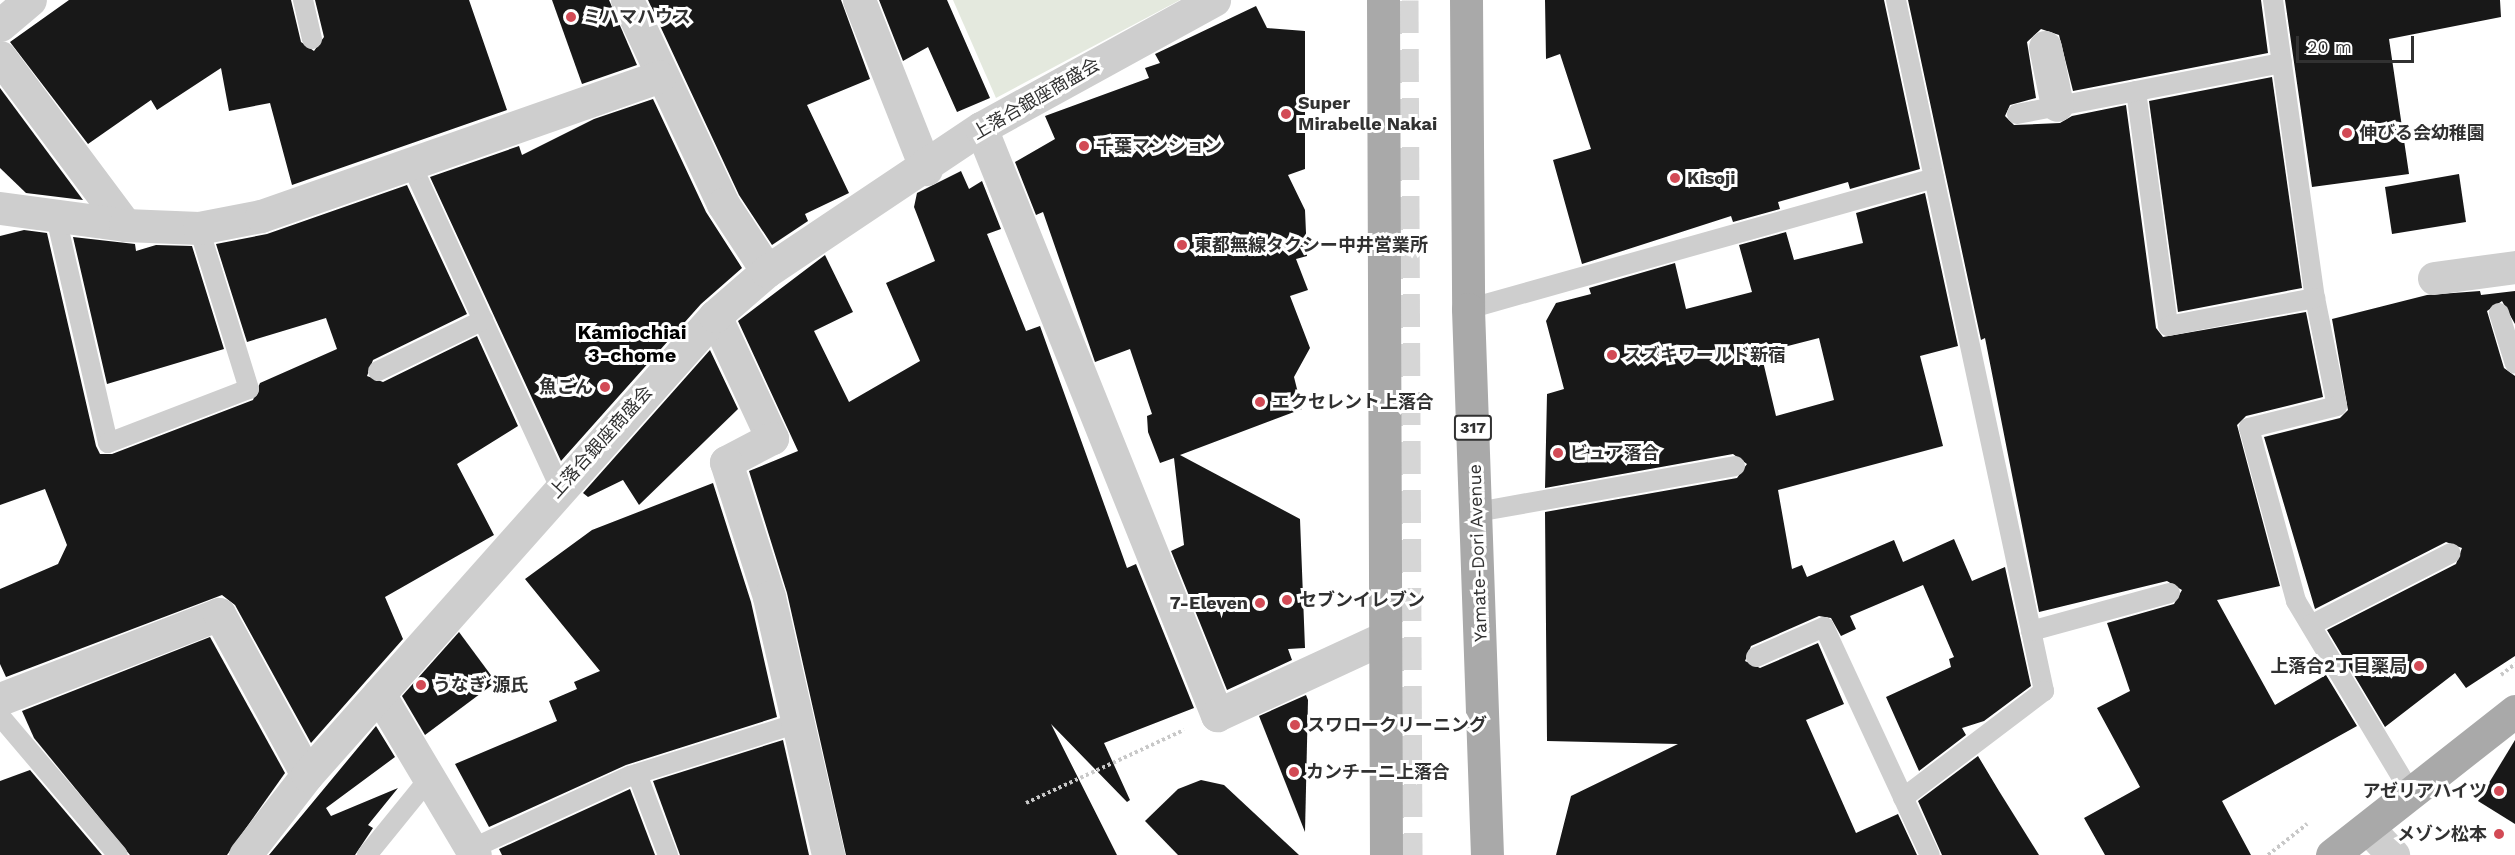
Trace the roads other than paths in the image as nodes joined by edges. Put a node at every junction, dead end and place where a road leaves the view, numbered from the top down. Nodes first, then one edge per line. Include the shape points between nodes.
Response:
1 (30, 0) edge
2 (303, 0) edge
3 (627, 0) edge
4 (859, 0) edge
5 (1214, 0) edge
6 (1383, 0) edge
7 (1466, 0) edge
8 (1896, 0) edge
9 (2273, 0) edge
10 (0, 25) edge
11 (312, 39) dead end
12 (2045, 47) dead end
13 (0, 57) edge
14 (2282, 63) junction
15 (659, 77) junction
16 (2136, 91) junction
17 (2057, 105) junction
18 (2017, 114) dead end
19 (981, 128) junction
20 (412, 166) junction
21 (926, 169) junction
22 (1934, 178) junction
23 (0, 208) edge
24 (55, 213) junction
25 (125, 225) junction
26 (198, 228) junction
27 (2515, 267) edge
28 (767, 271) junction
29 (2434, 278) dead end
30 (2315, 298) junction
31 (1468, 309) junction
32 (2499, 312) dead end
33 (714, 316) junction
34 (483, 320) junction
35 (2515, 364) edge
36 (378, 370) dead end
37 (1735, 466) dead end
38 (560, 488) junction
39 (1477, 512) junction
40 (2451, 553) dead end
41 (2170, 593) dead end
42 (2310, 625) junction
43 (2031, 631) junction
44 (1384, 638) junction
45 (1756, 657) dead end
46 (379, 694) junction
47 (0, 699) edge
48 (0, 716) edge
49 (798, 723) junction
50 (2508, 726) edge
51 (637, 774) junction
52 (308, 775) junction
53 (432, 776) junction
54 (2411, 792) junction
55 (1904, 798) junction
56 (2368, 828) junction
57 (473, 852) edge
58 (118, 855) edge
59 (245, 855) edge
60 (367, 855) edge
61 (668, 855) edge
62 (828, 855) edge
63 (1386, 855) edge
64 (1487, 855) edge
65 (1930, 855) edge
66 (2332, 855) edge
67 (2393, 855) edge

1 - 10 street
2 - 11 lane
3 - 15 street
4 - 21 street
5 - 19 street, 上落合銀座商盛会
6 - 44 main road
7 - 31 main road, Yamate-Dori Avenue / 317
8 - 22 lane
9 - 14 lane
12 - 17 street
13 - 25 street
14 - 16 lane
14 - 30 lane
15 - 20 street
15 - 28 street via 740,235
16 - 17 lane
16 - 30 lane via 2168,326
17 - 18 lane
19 - 21 street, 上落合銀座商盛会
19 - 44 street via 1217,715
20 - 26 street via 315,201
20 - 34 lane
21 - 28 street, 上落合銀座商盛会
22 - 31 lane
22 - 43 lane
23 - 24 street
24 - 25 street
24 - 26 lane via 108,443 249,388
25 - 26 street
27 - 29 street
28 - 33 street, 上落合銀座商盛会
30 - 42 lane via 2337,406 2249,428 2296,601
31 - 39 main road, Yamate-Dori Avenue / 317
32 - 35 lane
33 - 38 street, 上落合銀座商盛会
33 - 49 street via 772,438 726,462 770,597
34 - 36 lane
34 - 38 lane
37 - 39 lane
38 - 46 street, 上落合銀座商盛会
39 - 64 main road, Yamate-Dori Avenue / 317
40 - 42 lane
41 - 43 lane
42 - 54 lane
43 - 55 lane via 2044,691
44 - 63 main road
45 - 55 lane via 1824,627
46 - 52 street, 上落合銀座商盛会
46 - 53 street
47 - 52 street via 219,614
48 - 58 lane
49 - 51 lane
49 - 62 street
50 - 54 main road
51 - 57 lane
51 - 61 lane
52 - 59 street, 上落合銀座商盛会
53 - 57 street
53 - 60 lane
54 - 56 main road
55 - 65 lane
56 - 66 main road
56 - 67 street

